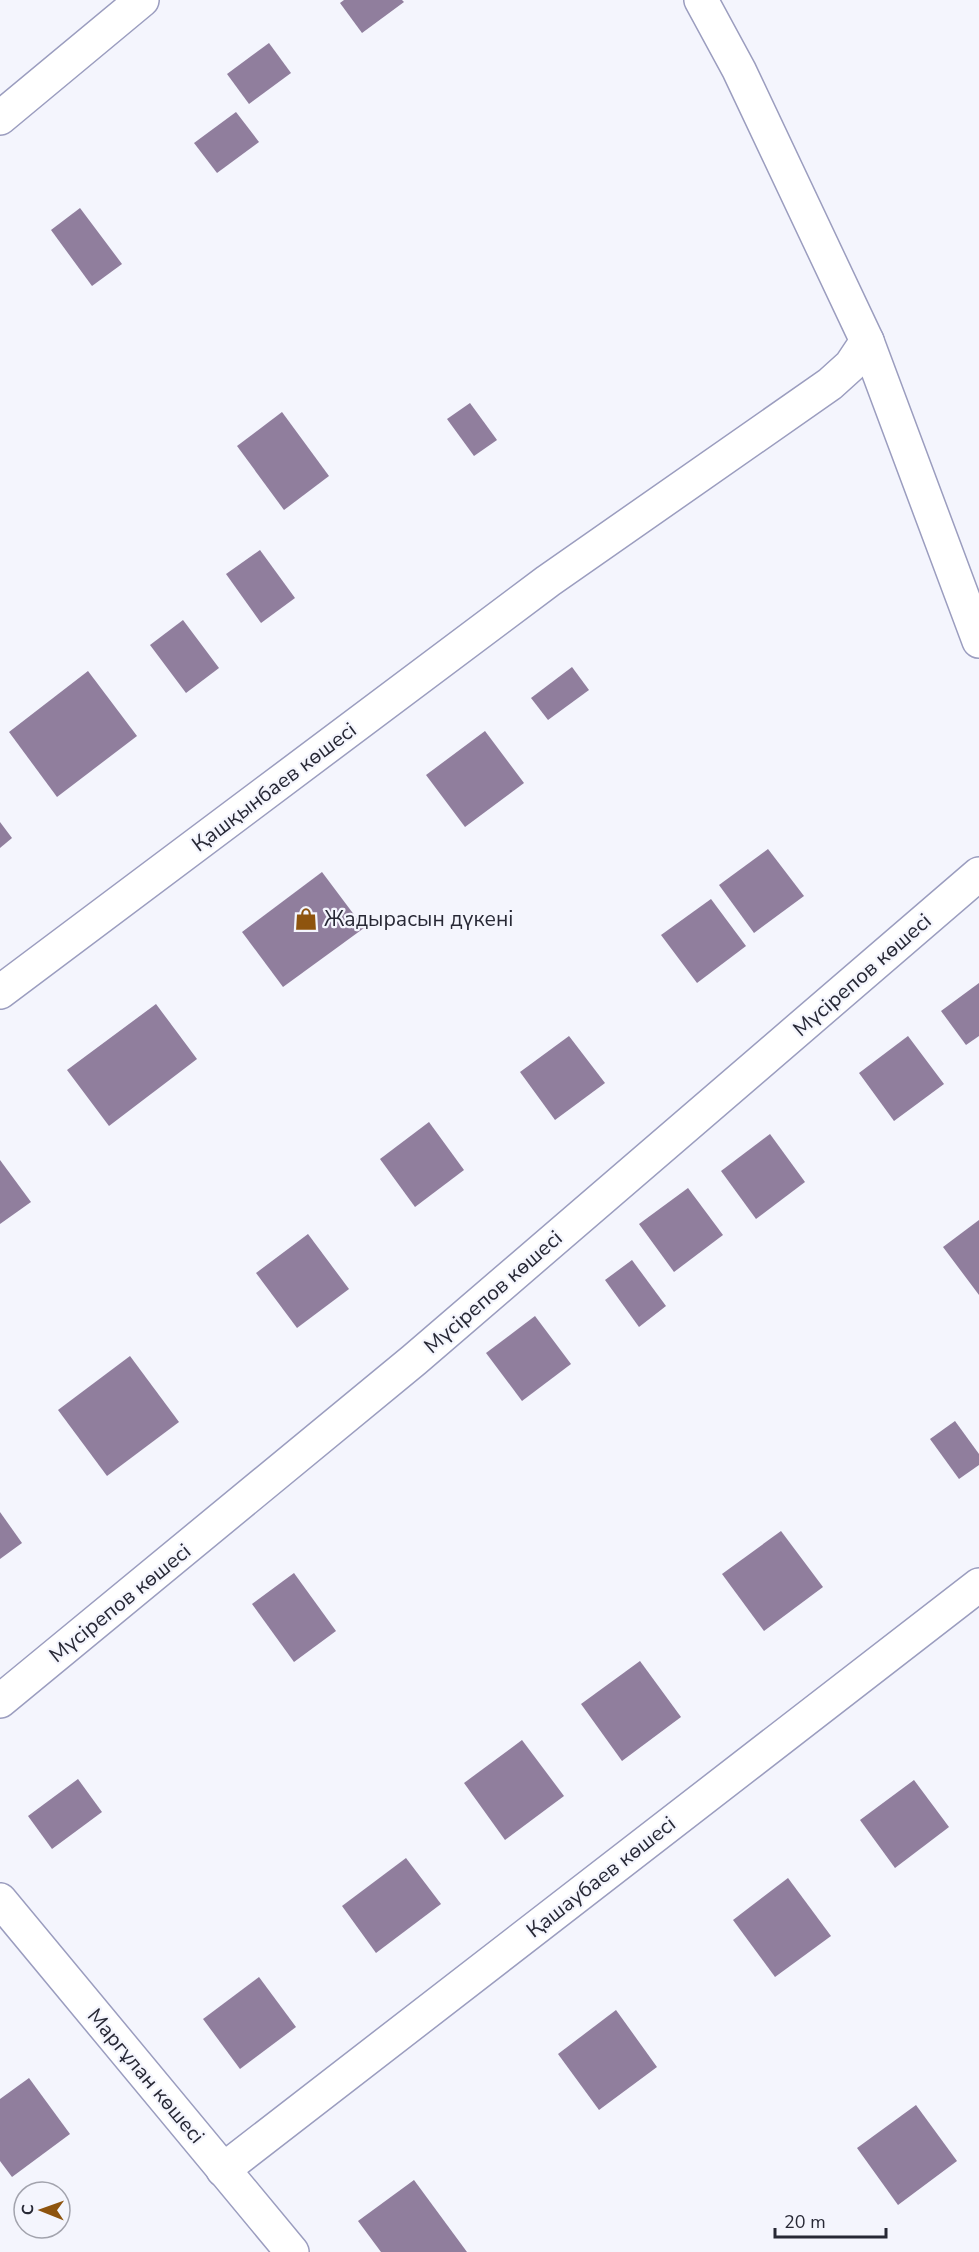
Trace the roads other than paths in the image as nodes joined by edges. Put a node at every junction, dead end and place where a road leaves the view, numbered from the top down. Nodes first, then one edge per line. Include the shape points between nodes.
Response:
1 (142, 0) edge
2 (701, 0) edge
3 (0, 118) edge
4 (867, 341) junction
5 (979, 641) edge
6 (979, 874) edge
7 (0, 992) edge
8 (979, 1584) edge
9 (0, 1701) edge
10 (0, 1900) edge
11 (223, 2170) junction
12 (292, 2252) edge

1 - 3 street
2 - 4 street via 739,70
4 - 5 street
4 - 7 street, Қашқынбаев көшесі via 851,365 830,384 548,581
6 - 9 street, Мүсірепов көшесі via 414,1360
8 - 11 street, Қашаубаев көшесі
10 - 11 street, Маргұлан көшесі
11 - 12 street, Маргұлан көшесі

